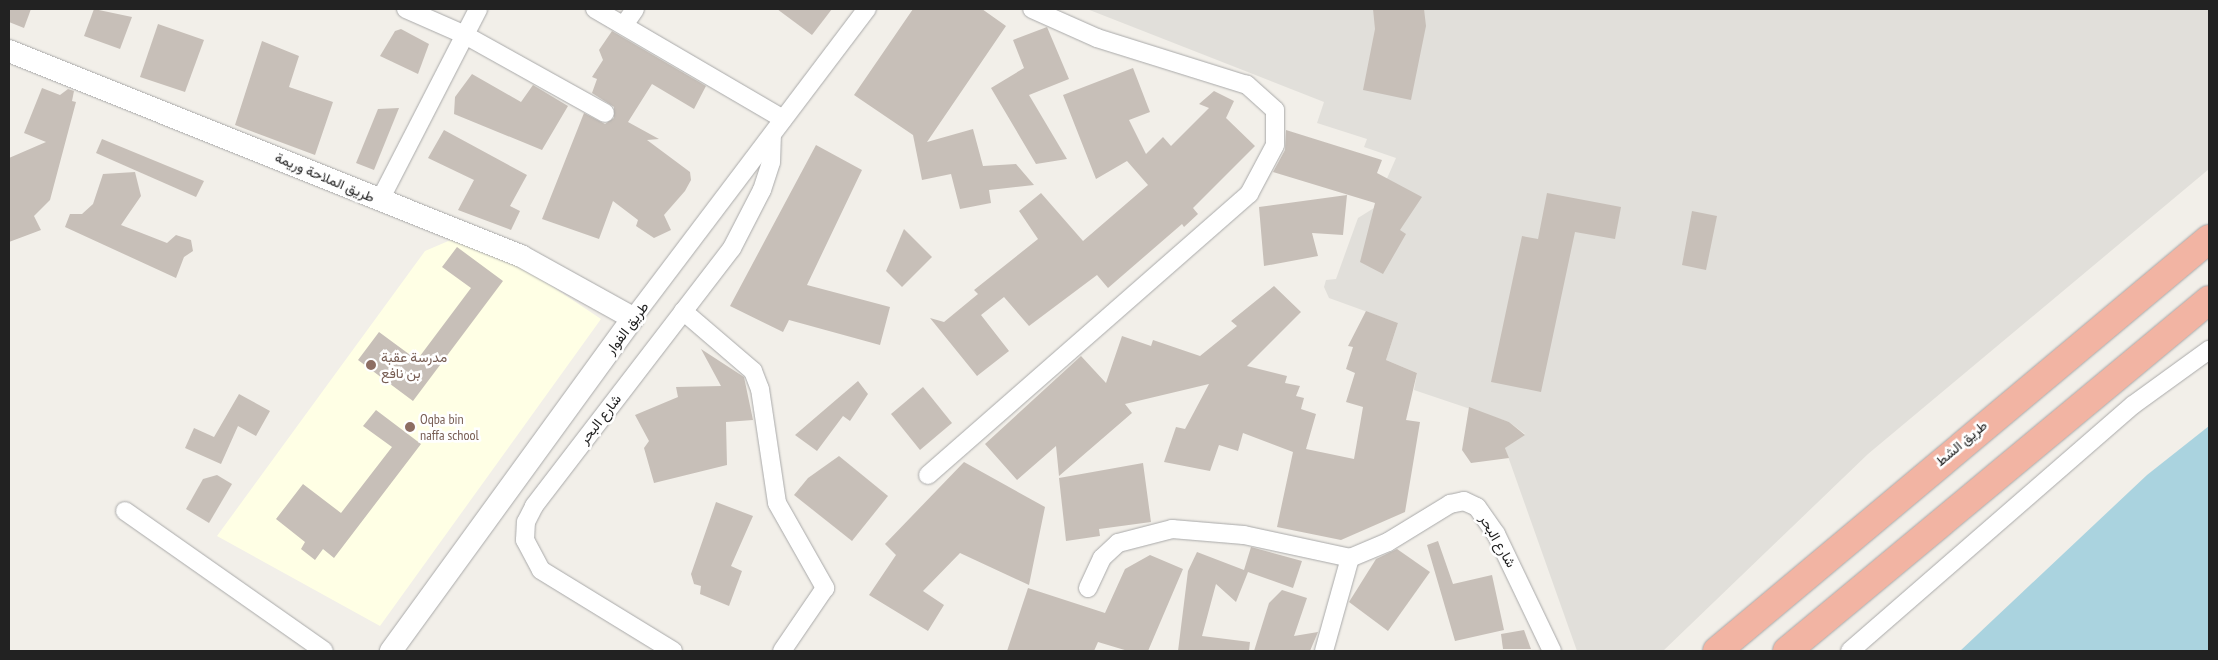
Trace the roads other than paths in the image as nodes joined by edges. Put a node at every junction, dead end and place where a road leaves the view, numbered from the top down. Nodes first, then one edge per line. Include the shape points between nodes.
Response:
1 (406, 9) edge
2 (478, 9) edge
3 (595, 9) edge
4 (635, 9) edge
5 (867, 9) edge
6 (1032, 9) edge
7 (624, 25) junction
8 (465, 35) junction
9 (9, 51) edge
10 (605, 113) dead end
11 (783, 119) junction
12 (772, 137) junction
13 (380, 200) junction
14 (2209, 239) edge
15 (2209, 300) edge
16 (683, 311) junction
17 (634, 318) junction
18 (2209, 350) edge
19 (928, 475) dead end
20 (125, 511) dead end
21 (1350, 558) junction
22 (1088, 588) dead end
23 (324, 651) edge
24 (391, 651) edge
25 (673, 651) edge
26 (782, 651) edge
27 (1324, 651) edge
28 (1552, 651) edge
29 (1717, 651) edge
30 (1787, 651) edge
31 (1850, 651) edge

1 - 8 street
2 - 8 street
3 - 7 street
4 - 7 street
5 - 11 street, طريق الفوار
6 - 19 street via 1097,38 1247,85 1275,110 1275,145 1248,194
7 - 11 street
8 - 10 street
8 - 13 street
9 - 13 street, طريق الملاحة وريمة
11 - 12 street, طريق الفوار
12 - 16 street, شارع البحر via 771,162 751,214
12 - 17 street, طريق الفوار
13 - 17 street, طريق الملاحة وريمة via 521,256
14 - 29 highway, طريق الشط
15 - 30 highway
16 - 25 street, شارع البحر via 534,506 525,540 541,570
16 - 26 street via 753,371 760,389 777,504 825,588
17 - 24 street, طريق الفوار
18 - 31 street via 2133,405
20 - 23 street
21 - 22 street via 1244,535 1172,529 1118,543 1102,558
21 - 27 street
21 - 28 street, شارع البحر via 1388,542 1450,504 1464,501 1477,507 1496,534

